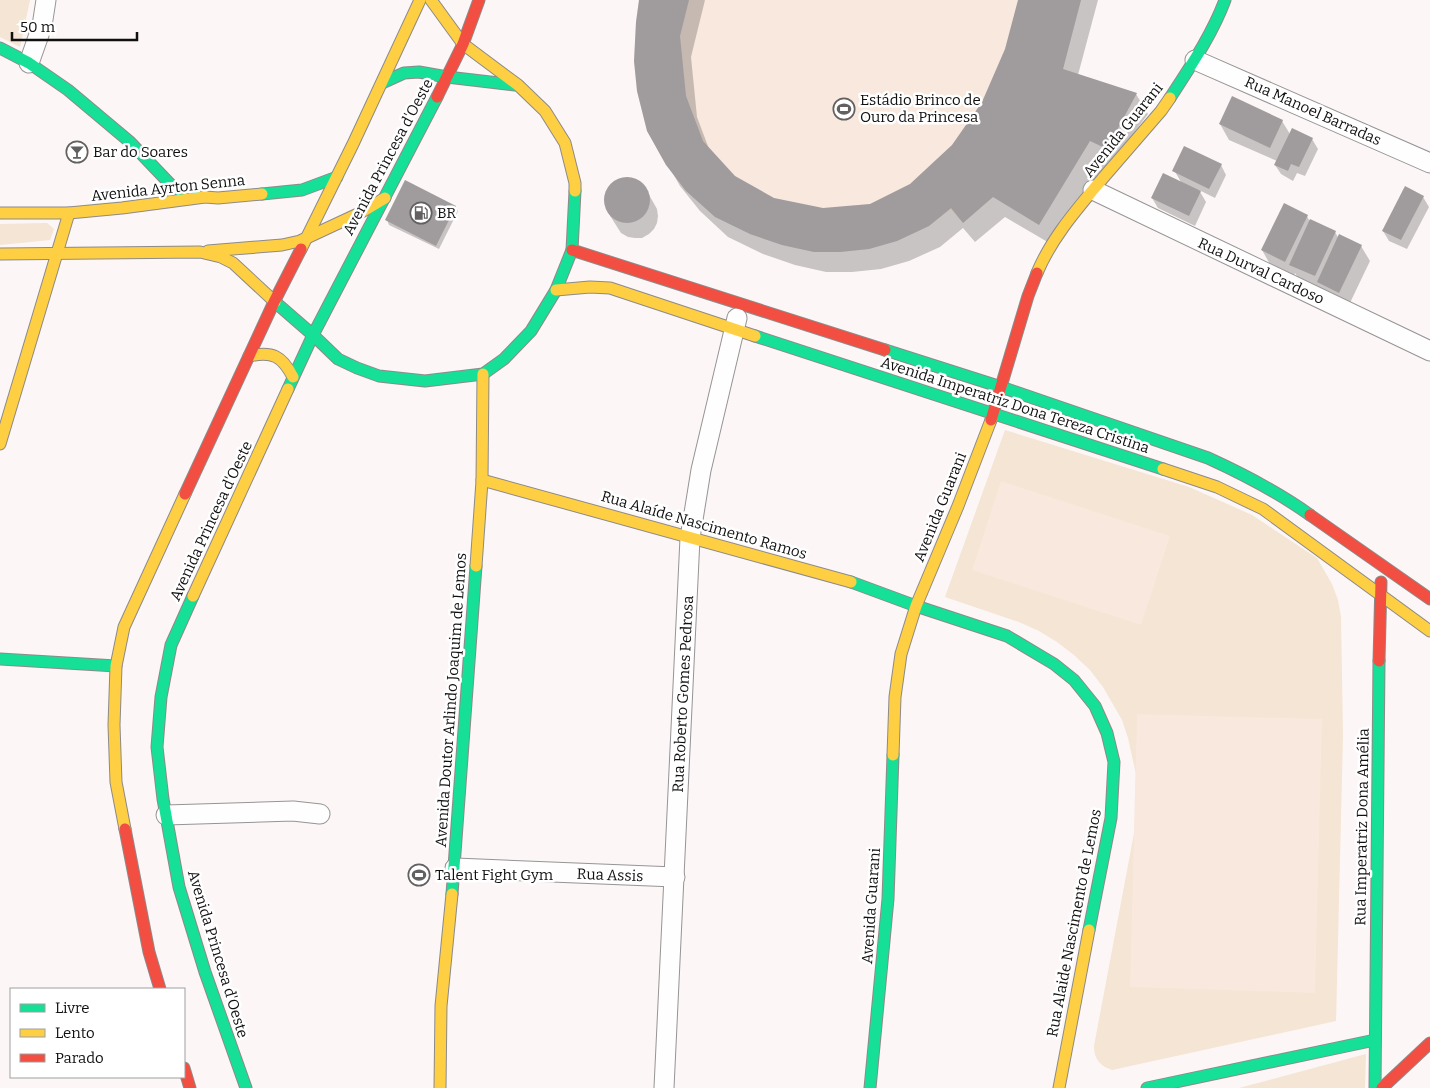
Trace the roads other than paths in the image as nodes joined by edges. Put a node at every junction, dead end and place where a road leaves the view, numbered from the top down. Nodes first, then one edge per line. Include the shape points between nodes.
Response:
1 (46, 0) edge
2 (406, 0) edge
3 (420, 0) edge
4 (430, 0) edge
5 (478, 0) edge
6 (1225, 0) edge
7 (414, 15) junction
8 (463, 44) junction
9 (0, 48) edge
10 (1195, 60) junction
11 (29, 63) junction
12 (447, 77) junction
13 (382, 82) junction
14 (518, 86) junction
15 (147, 162) junction
16 (1430, 163) edge
17 (147, 176) dead end
18 (337, 177) junction
19 (1093, 190) junction
20 (142, 193) dead end
21 (205, 197) junction
22 (385, 198) junction
23 (122, 208) junction
24 (0, 213) edge
25 (69, 214) junction
26 (307, 238) junction
27 (572, 250) junction
28 (200, 252) junction
29 (0, 254) edge
30 (56, 254) junction
31 (556, 290) junction
32 (274, 302) junction
33 (740, 304) junction
34 (734, 330) junction
35 (313, 335) junction
36 (1430, 351) edge
37 (249, 356) junction
38 (483, 374) junction
39 (293, 377) junction
40 (1001, 387) junction
41 (993, 414) junction
42 (3, 425) edge
43 (0, 444) edge
44 (482, 480) junction
45 (690, 538) junction
46 (1383, 567) junction
47 (1380, 595) junction
48 (1430, 600) edge
49 (916, 606) junction
50 (1430, 631) edge
51 (0, 659) edge
52 (116, 666) junction
53 (320, 814) dead end
54 (166, 815) junction
55 (455, 868) junction
56 (675, 877) junction
57 (160, 988) edge
58 (1376, 1040) junction
59 (1430, 1043) edge
60 (185, 1071) edge
61 (190, 1088) edge
62 (246, 1088) edge
63 (440, 1088) edge
64 (664, 1088) edge
65 (870, 1088) edge
66 (1059, 1088) edge
67 (1147, 1088) edge
68 (1375, 1088) edge
69 (1382, 1088) edge

1 - 11 street via 42,26
2 - 7 main road
3 - 7 main road
4 - 8 main road
5 - 8 main road, Avenida Princesa d'Oeste
6 - 10 main road, Avenida Guarani
7 - 13 main road
8 - 12 main road, Avenida Princesa d'Oeste
8 - 14 main road
9 - 11 main road
10 - 16 street, Rua Manoel Barradas
10 - 19 main road, Avenida Guarani via 1161,111
11 - 15 main road via 102,118
12 - 13 main road via 404,73
12 - 14 main road
12 - 22 main road, Avenida Princesa d'Oeste
13 - 18 main road
14 - 27 main road via 545,111 565,143 575,183
15 - 17 main road
15 - 21 main road via 172,186
18 - 21 main road, Avenida Ayrton Senna via 302,190
18 - 26 main road
19 - 36 street, Rua Durval Cardoso
19 - 40 main road, Avenida Guarani via 1044,257 1028,296
20 - 23 main road
21 - 23 main road, Avenida Ayrton Senna
22 - 26 main road
22 - 35 main road, Avenida Princesa d'Oeste
23 - 25 main road, Avenida Ayrton Senna
24 - 25 main road, Avenida Ayrton Senna
25 - 30 main road
26 - 28 main road via 282,245
26 - 32 main road
27 - 31 main road
27 - 33 main road, Avenida Imperatriz Dona Tereza Cristina
28 - 30 main road
28 - 32 main road via 233,263
29 - 30 main road
30 - 42 main road
31 - 34 main road, Avenida Imperatriz Dona Tereza Cristina via 610,288
31 - 38 main road via 530,331 504,359
32 - 35 main road
32 - 37 main road
33 - 34 street, Rua Roberto Gomes Pedrosa
33 - 40 main road, Avenida Imperatriz Dona Tereza Cristina
34 - 41 main road, Avenida Imperatriz Dona Tereza Cristina
34 - 45 street, Rua Roberto Gomes Pedrosa via 701,470
35 - 38 main road via 338,359 380,376 425,382
35 - 39 main road, Avenida Princesa d'Oeste
37 - 39 main road via 264,353 276,356 283,360
37 - 52 main road via 124,627
38 - 44 main road, Avenida Doutor Arlindo Joaquim de Lemos
39 - 54 main road, Avenida Princesa d'Oeste via 171,644 161,697 157,747
40 - 41 main road, Avenida Guarani
40 - 46 main road, Avenida Imperatriz Dona Tereza Cristina via 1208,458 1238,472 1292,503
41 - 47 main road, Avenida Imperatriz Dona Tereza Cristina via 1216,487 1263,509
41 - 49 main road, Avenida Guarani
42 - 43 main road
44 - 45 main road, Rua Alaíde Nascimento Ramos
44 - 55 main road, Avenida Doutor Arlindo Joaquim de Lemos
45 - 49 main road, Rua Alaíde Nascimento Ramos via 847,581
45 - 56 street, Rua Roberto Gomes Pedrosa
46 - 47 main road, Rua Imperatriz Dona Amélia
46 - 48 main road, Avenida Imperatriz Dona Tereza Cristina
47 - 50 main road, Avenida Imperatriz Dona Tereza Cristina
47 - 58 main road, Rua Imperatriz Dona Amélia
49 - 65 main road, Avenida Guarani via 901,654 895,697 888,899
49 - 66 main road, Rua Alaide Nascimento de Lemos via 1007,636 1048,660 1074,680 1095,706 1107,733 1114,762 1111,818
51 - 52 main road
52 - 57 main road via 116,782 149,952
53 - 54 street via 292,811
54 - 62 main road, Avenida Princesa d'Oeste via 179,887
55 - 56 street, Rua Assis
55 - 63 main road, Avenida Doutor Arlindo Joaquim de Lemos via 441,1006
56 - 64 street, Rua Roberto Gomes Pedrosa
58 - 67 main road
58 - 68 main road, Rua Imperatriz Dona Amélia
59 - 69 main road
60 - 61 main road

